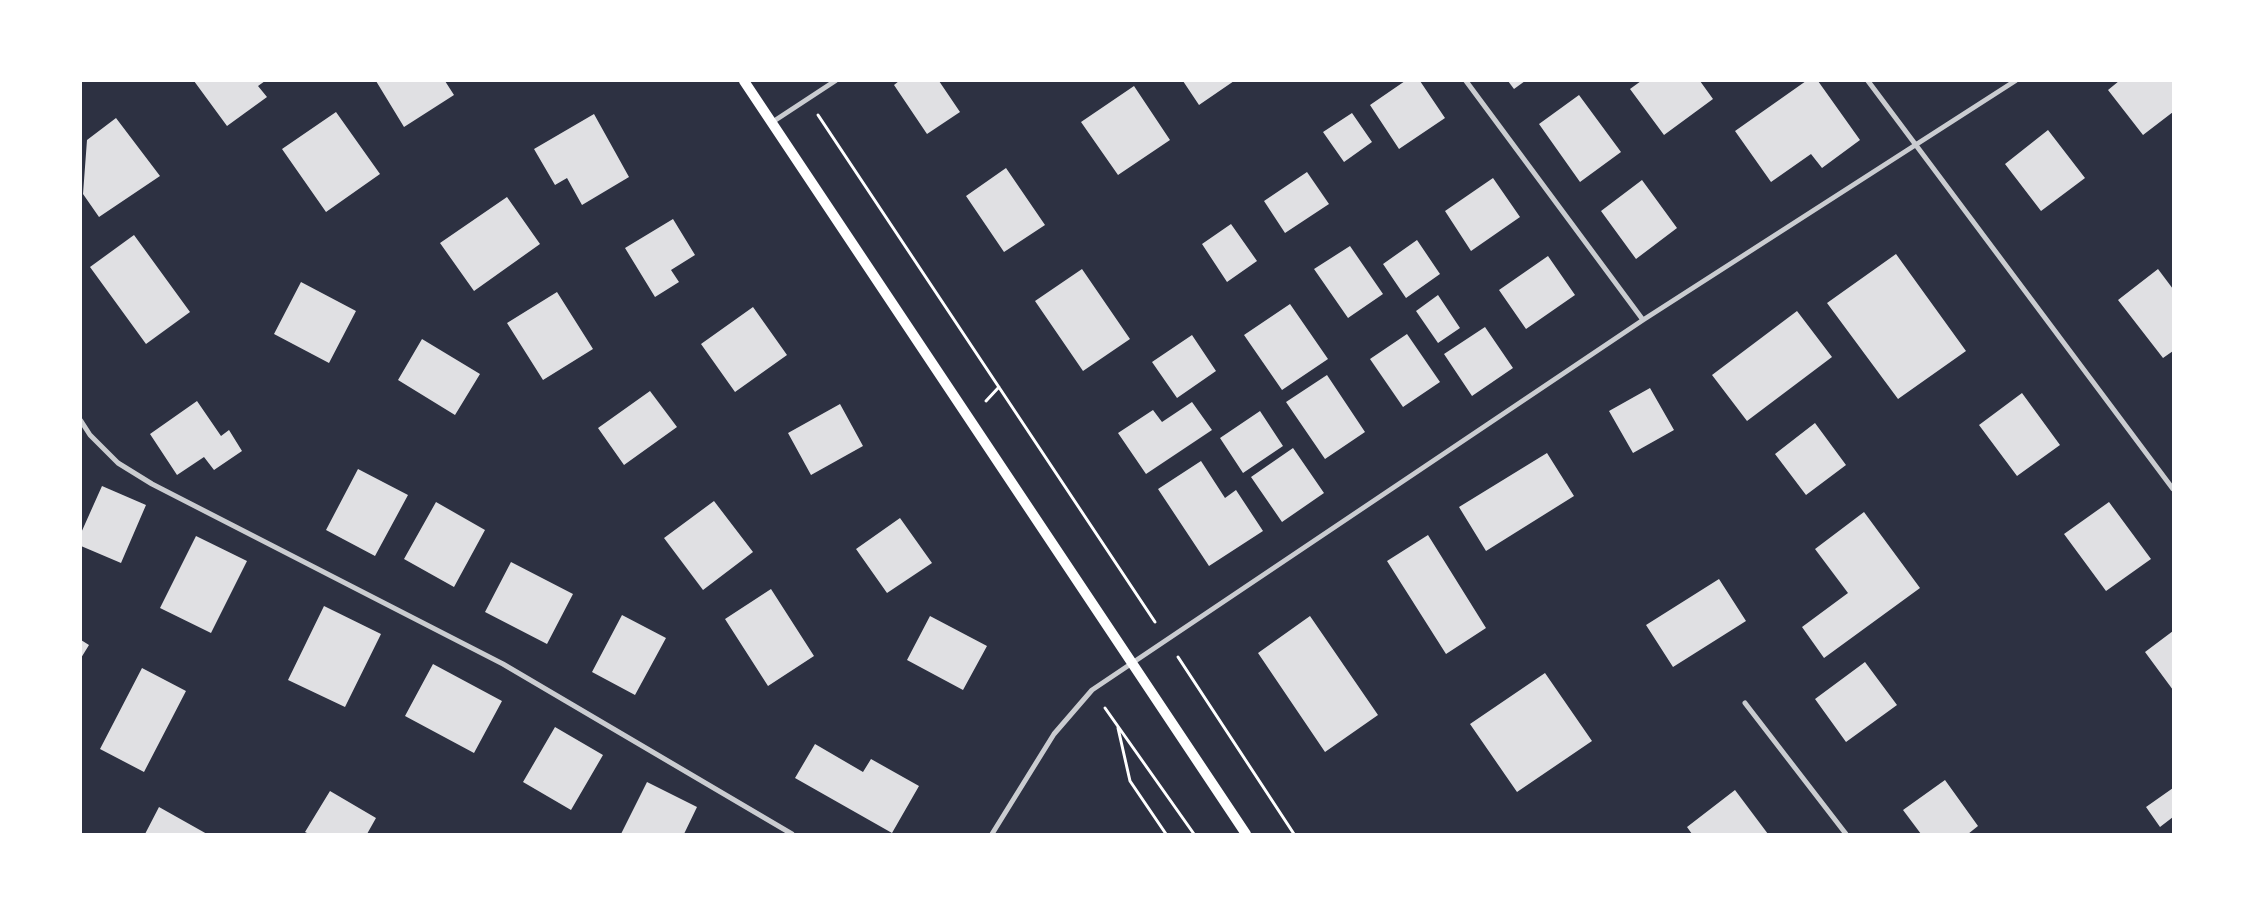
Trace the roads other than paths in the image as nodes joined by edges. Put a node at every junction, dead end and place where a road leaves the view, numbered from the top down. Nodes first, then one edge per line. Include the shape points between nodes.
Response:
1 (744, 81) edge
2 (835, 81) edge
3 (1466, 81) edge
4 (1868, 81) edge
5 (2015, 81) edge
6 (771, 123) junction
7 (1916, 146) junction
8 (1643, 320) junction
9 (81, 421) edge
10 (2173, 489) edge
11 (1132, 662) junction
12 (1746, 703) dead end
13 (792, 834) edge
14 (992, 834) edge
15 (1246, 834) edge
16 (1846, 834) edge

1 - 6 main road
2 - 6 street
3 - 8 street
4 - 7 street
5 - 7 street
6 - 11 main road
7 - 8 street
7 - 10 street
8 - 11 street
9 - 13 street via 118,464 152,484 504,664
11 - 14 street via 1092,690 1054,734
11 - 15 main road
12 - 16 street

